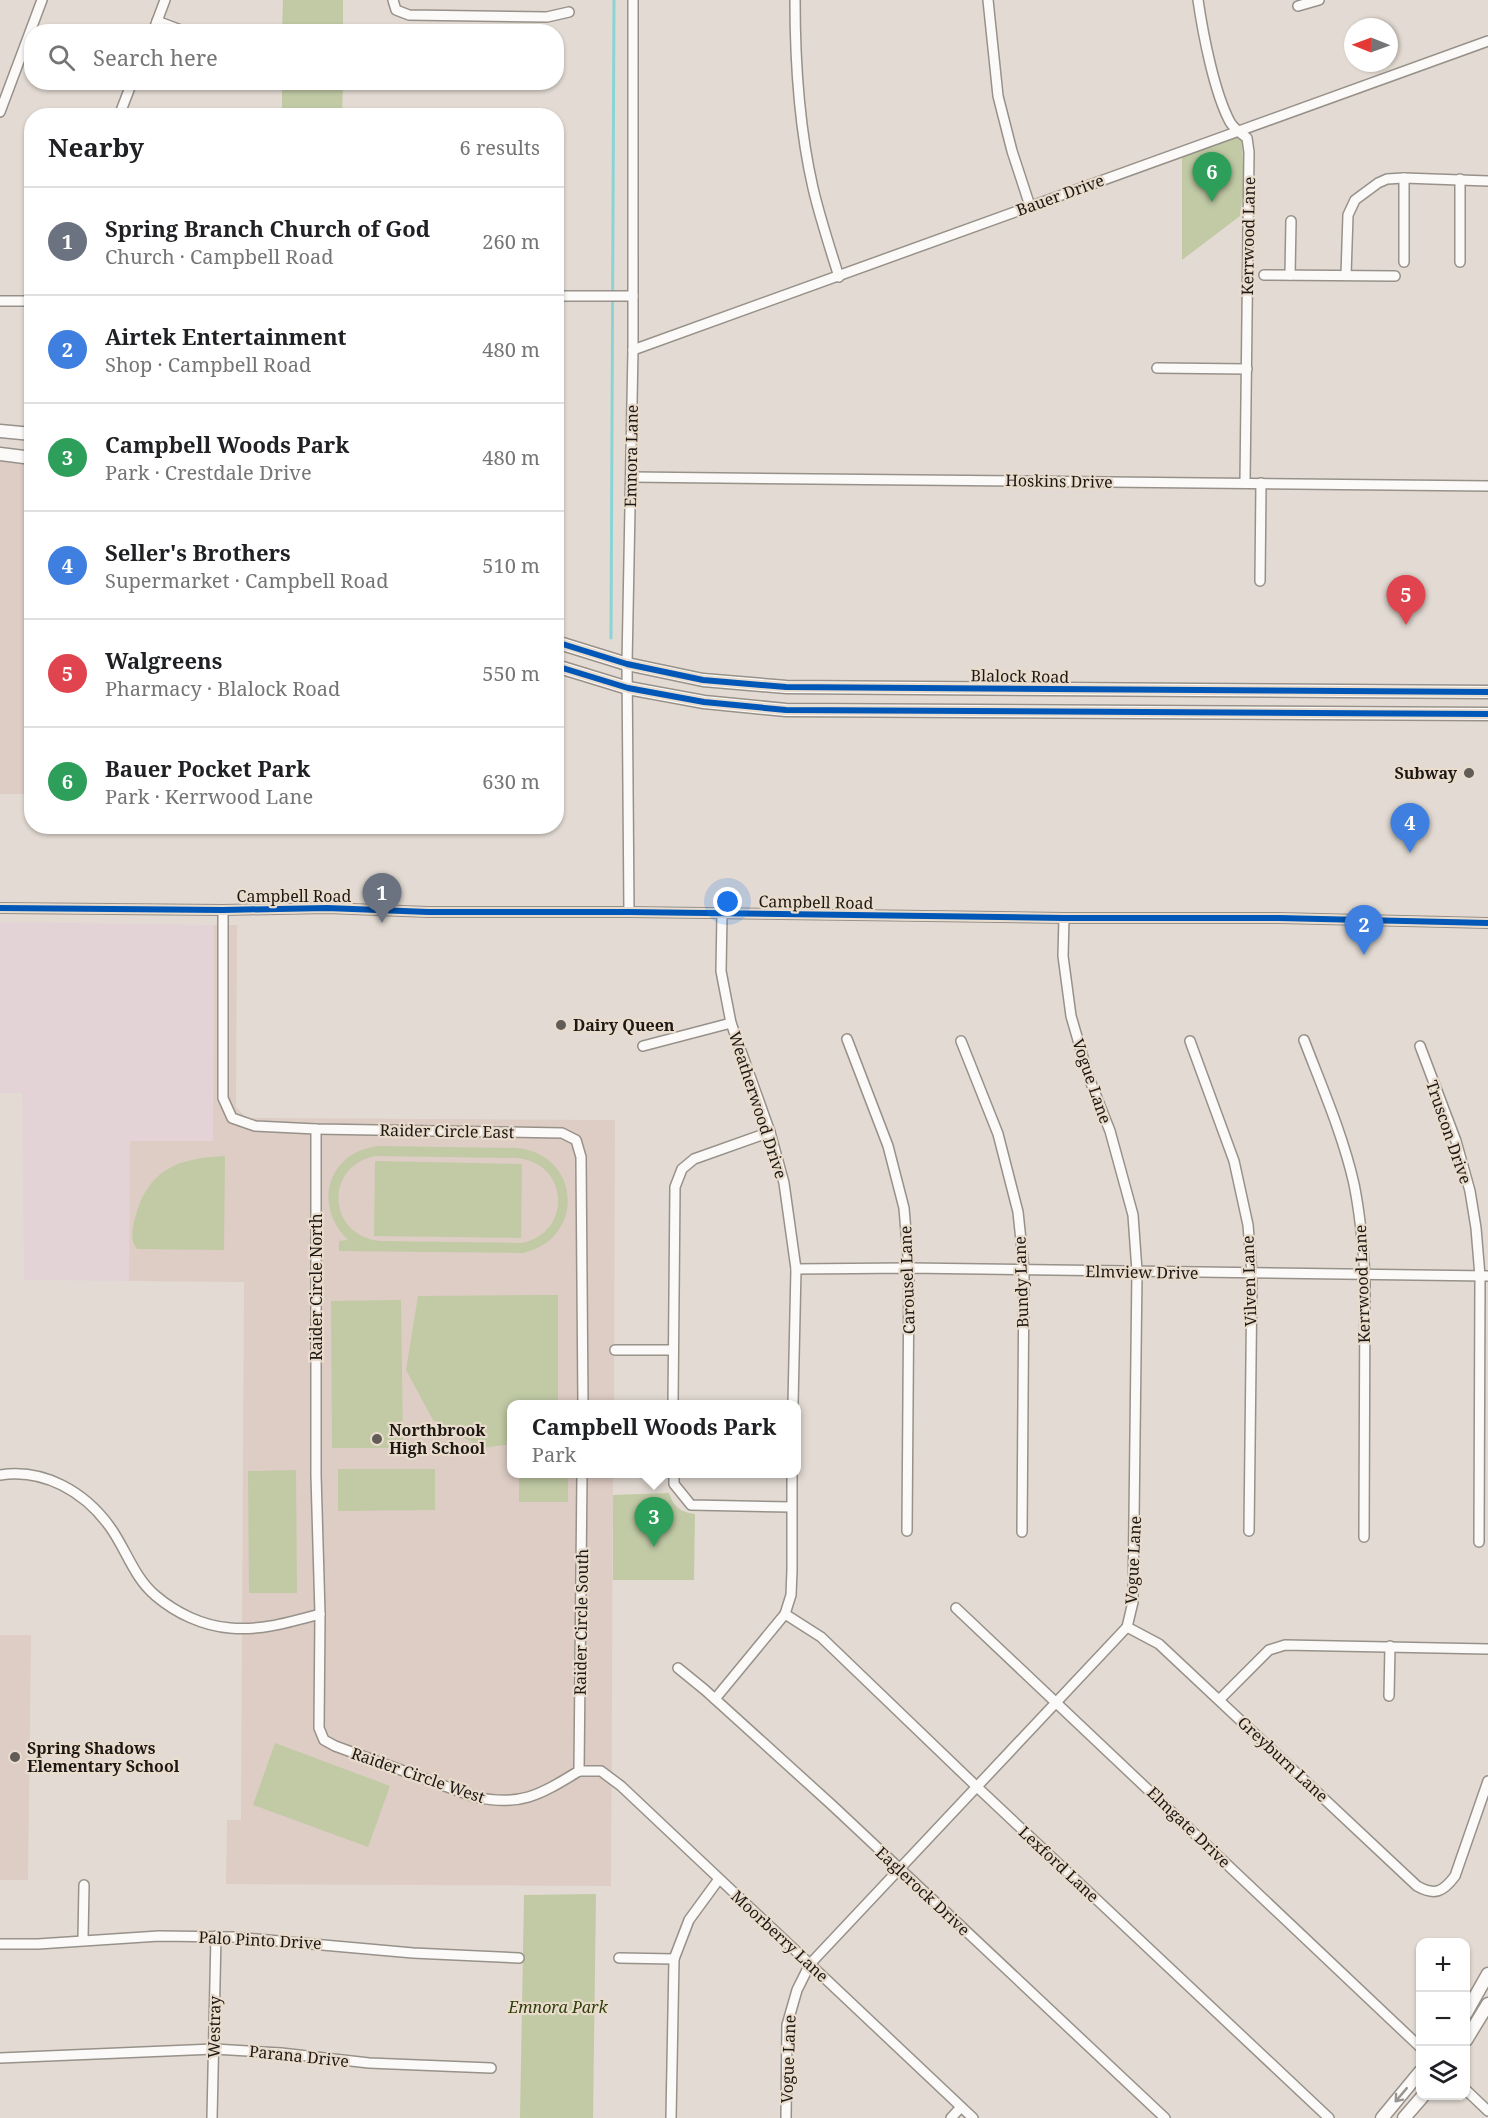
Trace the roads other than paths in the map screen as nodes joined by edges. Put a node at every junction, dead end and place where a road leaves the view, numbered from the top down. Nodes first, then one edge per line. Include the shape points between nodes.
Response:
1 (42, 0) edge
2 (165, 0) edge
3 (393, 0) edge
4 (633, 0) edge
5 (795, 0) edge
6 (988, 0) edge
7 (1198, 0) edge
8 (1319, 0) edge
9 (1298, 6) dead end
10 (570, 12) dead end
11 (157, 21) junction
12 (33, 24) edge
13 (156, 24) edge
14 (165, 24) edge
15 (1488, 41) edge
16 (24, 48) edge
17 (129, 90) edge
18 (122, 108) edge
19 (0, 112) edge
20 (1238, 131) junction
21 (1404, 178) junction
22 (1460, 179) junction
23 (1488, 181) edge
24 (1030, 206) junction
25 (1291, 220) dead end
26 (1404, 262) dead end
27 (1460, 262) dead end
28 (1264, 275) dead end
29 (1290, 275) junction
30 (1346, 275) junction
31 (1395, 276) dead end
32 (839, 277) junction
33 (564, 296) edge
34 (629, 296) junction
35 (0, 300) edge
36 (24, 301) edge
37 (633, 350) junction
38 (1157, 368) dead end
39 (1246, 369) junction
40 (0, 431) edge
41 (24, 433) edge
42 (0, 454) edge
43 (24, 457) edge
44 (631, 477) junction
45 (1245, 483) junction
46 (1261, 483) junction
47 (1488, 486) edge
48 (1260, 581) dead end
49 (564, 644) edge
50 (627, 664) junction
51 (564, 668) edge
52 (857, 687) junction
53 (628, 688) junction
54 (1007, 689) junction
55 (1169, 691) junction
56 (1383, 692) junction
57 (1488, 692) edge
58 (855, 710) junction
59 (1006, 711) junction
60 (1168, 712) junction
61 (1379, 713) junction
62 (1488, 714) edge
63 (0, 908) edge
64 (223, 910) junction
65 (629, 912) junction
66 (722, 914) junction
67 (1064, 918) junction
68 (1488, 923) edge
69 (731, 1023) junction
70 (847, 1039) dead end
71 (1304, 1040) dead end
72 (961, 1041) dead end
73 (1190, 1041) dead end
74 (643, 1046) dead end
75 (1420, 1046) dead end
76 (316, 1129) junction
77 (770, 1132) junction
78 (909, 1268) junction
79 (796, 1269) junction
80 (1024, 1269) junction
81 (1137, 1271) junction
82 (1251, 1274) junction
83 (1365, 1276) junction
84 (1484, 1276) edge
85 (615, 1350) dead end
86 (673, 1350) junction
87 (583, 1400) edge
88 (673, 1400) edge
89 (793, 1400) edge
90 (0, 1475) edge
91 (582, 1478) edge
92 (674, 1478) edge
93 (792, 1478) edge
94 (791, 1507) junction
95 (907, 1531) dead end
96 (1248, 1531) dead end
97 (1022, 1532) dead end
98 (1364, 1537) dead end
99 (1479, 1542) dead end
100 (956, 1608) dead end
101 (320, 1614) junction
102 (785, 1614) junction
103 (1127, 1627) junction
104 (1390, 1646) junction
105 (1488, 1649) edge
106 (678, 1668) dead end
107 (1389, 1696) dead end
108 (715, 1699) junction
109 (1220, 1699) junction
110 (1057, 1702) junction
111 (324, 1740) joint
112 (579, 1771) junction
113 (1488, 1781) edge
114 (976, 1786) junction
115 (900, 1869) junction
116 (719, 1879) junction
117 (84, 1885) dead end
118 (216, 1936) junction
119 (83, 1939) junction
120 (0, 1944) edge
121 (519, 1958) dead end
122 (619, 1958) dead end
123 (674, 1959) junction
124 (810, 1964) junction
125 (1488, 1974) edge
126 (1488, 2004) edge
127 (1470, 2006) edge
128 (1470, 2033) edge
129 (1419, 2046) edge
130 (214, 2049) junction
131 (0, 2058) edge
132 (490, 2068) dead end
133 (1416, 2078) edge
134 (1470, 2094) edge
135 (1420, 2100) edge
136 (961, 2107) junction
137 (1488, 2111) edge
138 (212, 2118) edge
139 (670, 2118) edge
140 (786, 2118) edge
141 (951, 2118) edge
142 (973, 2118) edge
143 (1165, 2118) edge
144 (1329, 2118) edge
145 (1382, 2118) edge
146 (1404, 2118) edge

1 - 12 street
2 - 11 street
3 - 10 street via 396,10 409,15 547,17
4 - 34 street, Emnora Lane
5 - 32 street via 800,107 809,165
6 - 24 street via 998,96
7 - 20 street, Kerrwood Lane via 1220,95 1230,122
8 - 9 street
11 - 13 street
11 - 14 street
15 - 20 street, Bauer Drive
16 - 19 street
17 - 18 street
20 - 24 street, Bauer Drive
20 - 39 street, Kerrwood Lane via 1247,138 1249,152
21 - 22 street
21 - 26 street
21 - 30 street via 1387,179 1355,200 1348,215
22 - 23 street
22 - 27 street
24 - 32 street, Bauer Drive
25 - 29 street
28 - 29 street
29 - 30 street
30 - 31 street
32 - 37 street, Bauer Drive
33 - 34 street
34 - 37 street, Emnora Lane
35 - 36 street
37 - 44 street, Emnora Lane
38 - 39 street
39 - 45 street, Kerrwood Lane
40 - 41 main road
42 - 43 main road
44 - 45 street, Hoskins Drive
44 - 50 street, Emnora Lane
45 - 46 street, Hoskins Drive
46 - 47 street, Hoskins Drive
46 - 48 street
49 - 50 main road, Blalock Road
50 - 52 main road, Blalock Road via 703,680 786,687
50 - 53 street, Emnora Lane
51 - 53 main road
52 - 54 main road, Blalock Road
52 - 58 main road
53 - 58 main road via 786,710
53 - 65 street, Emnora Lane
54 - 55 main road, Blalock Road
54 - 59 main road
55 - 56 main road, Blalock Road
55 - 60 main road
56 - 57 main road, Blalock Road
56 - 61 main road
58 - 59 main road
59 - 60 main road
60 - 61 main road
61 - 62 main road
63 - 64 street, Campbell Road
64 - 65 street, Campbell Road
64 - 76 street via 223,1098 232,1118 255,1126
65 - 66 street, Campbell Road
66 - 67 street, Campbell Road
66 - 69 street, Weatherwood Drive via 722,971
67 - 68 street, Campbell Road
67 - 81 street, Vogue Lane via 1063,956 1071,1016 1121,1166 1133,1215
69 - 74 street
69 - 77 street, Weatherwood Drive
70 - 78 street, Carousel Lane via 888,1146 904,1208
71 - 83 street, Kerrwood Lane via 1354,1182
72 - 80 street, Bundy Lane via 998,1134 1018,1212
73 - 82 street, Vilven Lane via 1234,1161 1248,1225
75 - 84 street, Truscon Drive via 1463,1166
76 - 87 street, Raider Circle East via 562,1133 576,1140 581,1157
76 - 101 street, Raider Circle North
77 - 79 street, Weatherwood Drive via 784,1183
77 - 86 street via 694,1159 682,1169 675,1187
78 - 79 street, Elmview Drive
78 - 80 street, Elmview Drive
78 - 95 street, Carousel Lane
79 - 89 street, Weatherwood Drive
80 - 81 street, Elmview Drive
80 - 97 street, Bundy Lane
81 - 82 street, Elmview Drive
81 - 103 street, Vogue Lane via 1134,1580
82 - 83 street, Elmview Drive
82 - 96 street, Vilven Lane
83 - 84 street, Elmview Drive
83 - 98 street, Kerrwood Lane
84 - 99 street, Truscon Drive
85 - 86 street
86 - 88 street
90 - 101 street via 42,1477 81,1497 111,1528 137,1574 155,1595 195,1621 262,1629
91 - 112 street, Raider Circle South
92 - 94 street via 674,1484 691,1505
93 - 94 street
94 - 102 street via 791,1595
100 - 110 street, Elmgate Drive
101 - 111 street, Raider Circle North via 319,1728
102 - 108 street
102 - 114 street, Lexford Lane via 821,1637
103 - 109 street, Greyburn Lane via 1160,1644
103 - 110 street, Vogue Lane
104 - 105 street
104 - 107 street
104 - 109 street via 1285,1645 1269,1650
106 - 108 street, Eaglerock Drive
108 - 115 street, Eaglerock Drive
109 - 113 street, Greyburn Lane via 1426,1891 1437,1892 1447,1887 1455,1875
110 - 114 street, Vogue Lane
110 - 129 street, Elmgate Drive
111 - 112 street, Raider Circle West via 429,1781 498,1802 527,1798
112 - 116 street, Moorberry Lane via 608,1774
114 - 115 street, Vogue Lane
114 - 144 street, Lexford Lane
115 - 124 street, Vogue Lane
115 - 143 street, Eaglerock Drive
116 - 123 street via 689,1920
116 - 124 street, Moorberry Lane
117 - 119 street
118 - 119 street, Palo Pinto Drive
118 - 121 street, Palo Pinto Drive
118 - 130 street, Westray
119 - 120 street, Palo Pinto Drive
122 - 123 street
123 - 139 street
124 - 136 street, Moorberry Lane
124 - 140 street, Vogue Lane via 797,1989 787,2025
125 - 127 main road
126 - 128 main road
130 - 131 street, Parana Drive
130 - 132 street, Parana Drive via 369,2063
130 - 138 street, Westray
133 -> 145 main road
134 - 137 street
135 - 146 main road
136 - 141 street
136 - 142 street, Moorberry Lane

